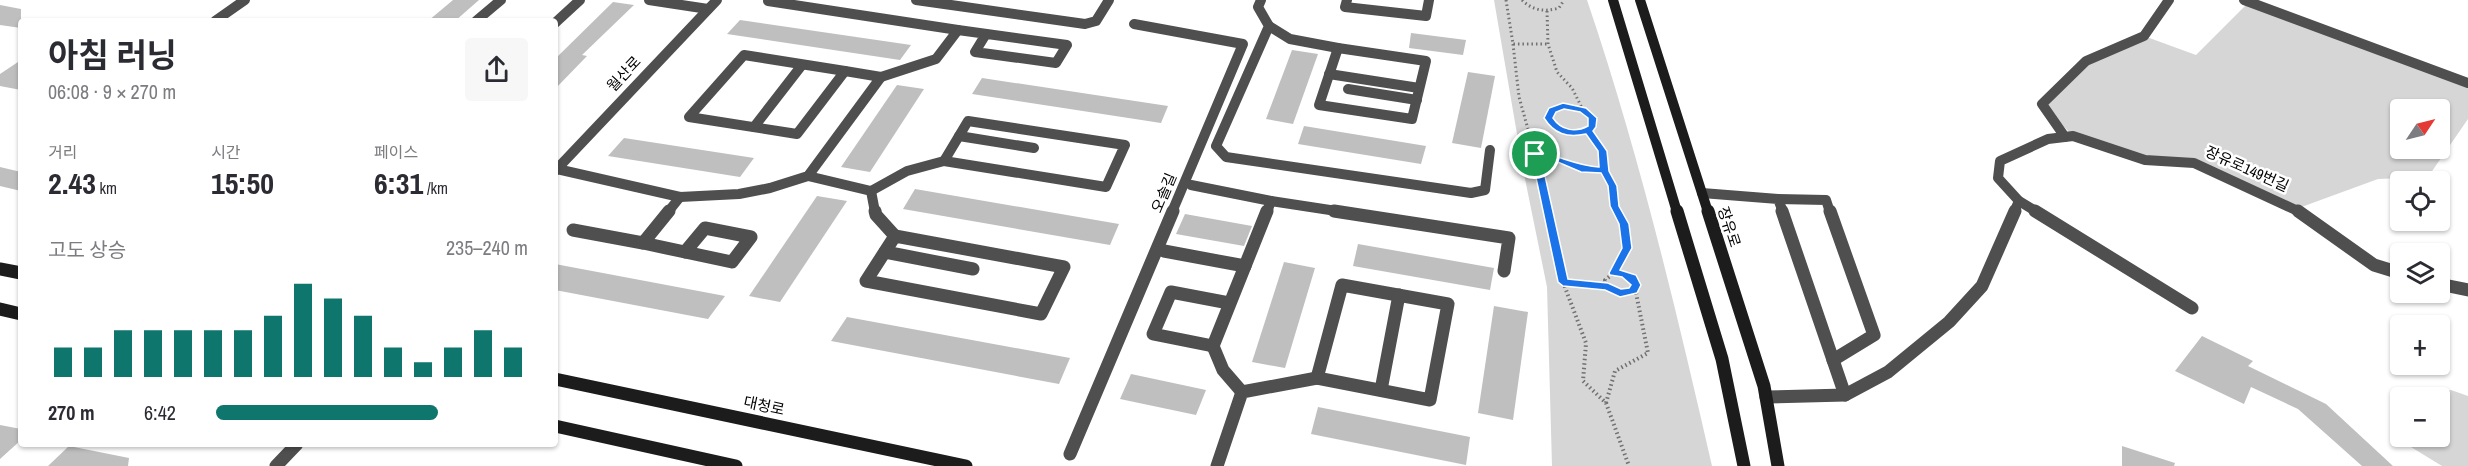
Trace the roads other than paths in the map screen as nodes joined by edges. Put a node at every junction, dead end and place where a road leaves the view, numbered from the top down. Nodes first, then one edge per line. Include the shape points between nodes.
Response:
1 (245, 0) edge
2 (501, 0) edge
3 (580, 0) edge
4 (649, 0) edge
5 (717, 0) edge
6 (916, 0) edge
7 (1109, 0) edge
8 (1261, 0) edge
9 (1347, 0) edge
10 (1428, 0) edge
11 (1613, 0) edge
12 (1640, 0) edge
13 (2169, 0) edge
14 (2244, 0) edge
15 (768, 1) edge
16 (708, 9) junction
17 (219, 18) edge
18 (480, 18) edge
19 (558, 20) edge
20 (1134, 24) dead end
21 (1269, 26) junction
22 (958, 30) junction
23 (986, 34) junction
24 (1338, 48) junction
25 (802, 64) junction
26 (845, 71) junction
27 (1329, 74) junction
28 (881, 77) junction
29 (2468, 83) edge
30 (1419, 88) junction
31 (1348, 89) dead end
32 (1417, 100) junction
33 (754, 127) junction
34 (959, 136) junction
35 (2065, 137) junction
36 (1034, 148) dead end
37 (1490, 150) dead end
38 (944, 160) junction
39 (558, 168) edge
40 (558, 170) edge
41 (808, 176) junction
42 (1191, 185) dead end
43 (871, 191) junction
44 (1702, 192) junction
45 (680, 197) junction
46 (1778, 199) junction
47 (1271, 201) junction
48 (2019, 201) junction
49 (573, 230) dead end
50 (895, 236) junction
51 (643, 243) junction
52 (1164, 251) dead end
53 (885, 252) junction
54 (684, 253) junction
55 (1245, 266) junction
56 (0, 269) edge
57 (973, 269) dead end
58 (2390, 270) edge
59 (1504, 271) dead end
60 (18, 272) edge
61 (2450, 286) edge
62 (2468, 290) edge
63 (1399, 295) junction
64 (1229, 303) junction
65 (2192, 308) dead end
66 (0, 309) edge
67 (18, 313) edge
68 (1213, 346) junction
69 (1833, 360) junction
70 (1317, 378) junction
71 (558, 380) edge
72 (1381, 390) junction
73 (1242, 392) junction
74 (1845, 395) junction
75 (1766, 397) junction
76 (558, 427) edge
77 (294, 447) edge
78 (1070, 454) dead end
79 (276, 466) edge
80 (736, 466) edge
81 (966, 466) edge
82 (1217, 466) edge
83 (1744, 466) edge
84 (1778, 466) edge

1 - 17 street
2 - 18 street
3 - 19 street
4 - 16 street
5 - 16 street, 월산로
6 - 7 street via 1084,24 1096,21
8 - 21 street via 1258,7
9 - 10 street via 1345,7 1426,16
11 - 83 main road via 1722,359
12 - 44 main road, 장유로
13 - 35 street via 2144,36 2086,61 2042,104
14 - 29 street
15 - 22 street
16 - 39 street, 월산로
20 - 78 street, 오솔길 via 1242,44
21 - 24 street via 1290,39
21 - 37 street via 1215,146 1226,157 1471,193 1485,190
22 - 23 street
22 - 28 street via 936,59
23 - 23 street via 1055,43 1067,45 1056,63 975,52
24 - 27 street
24 - 30 street via 1426,61
25 - 26 street
25 - 33 street
25 - 33 street via 744,55 689,117
26 - 28 street
26 - 33 street via 797,134
27 - 30 street
27 - 32 street via 1319,105 1412,119
28 - 41 street
30 - 32 street
31 - 32 street
34 - 36 street
34 - 38 street
34 - 38 street via 968,121 1125,145 1106,187
35 - 48 street, 장유로149번길 via 2048,139 2000,161 1998,178
35 - 58 street, 장유로149번길 via 2073,136 2145,160 2194,163 2296,208 2374,265
38 - 43 street via 907,171
40 - 45 street
41 - 43 street
41 - 45 street via 739,194
42 - 47 street
43 - 50 street via 876,215
44 - 46 street
44 - 75 main road, 장유로
45 - 51 street
46 - 69 street
46 - 69 street via 1826,200 1874,335
47 - 55 street
47 - 59 street via 1509,238
48 - 65 street, 장유로149번길
48 - 74 street via 1982,286 1949,322 1888,372
49 - 51 street
50 - 53 street
50 - 53 street via 1064,267 1041,314 866,280
51 - 54 street
52 - 55 street
53 - 57 street
54 - 54 street via 732,262 751,237 705,228
55 - 64 street
56 - 60 main road
61 - 62 street
63 - 70 street via 1342,285
63 - 72 street
63 - 72 street via 1448,304 1430,400
64 - 68 street
64 - 68 street via 1171,292 1153,334
66 - 67 main road
68 - 73 street via 1223,370
69 - 74 street
70 - 72 street
70 - 73 street
71 - 81 main road, 대청로
73 - 82 street
74 - 75 street
75 - 84 main road, 장유로
76 - 80 main road
77 - 79 street

